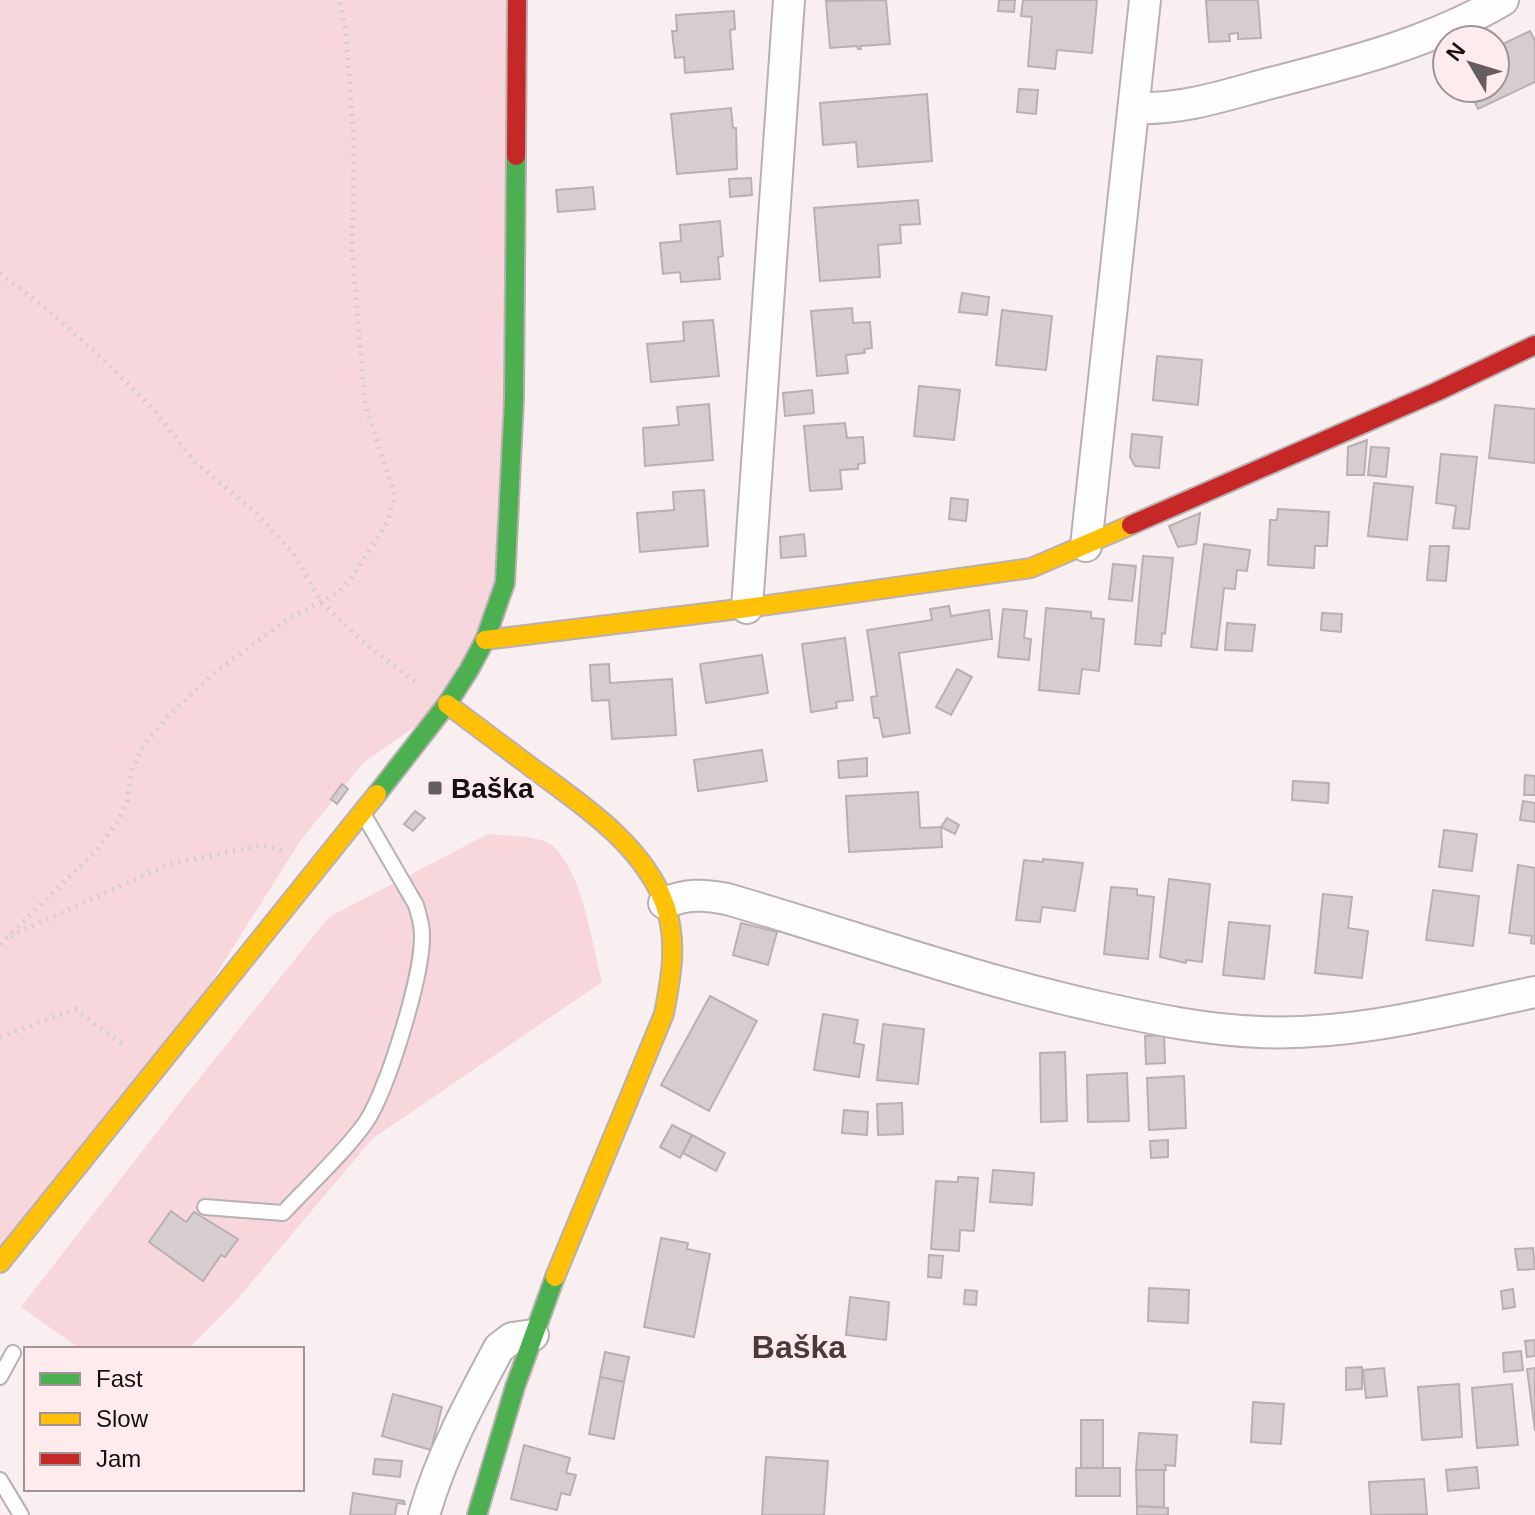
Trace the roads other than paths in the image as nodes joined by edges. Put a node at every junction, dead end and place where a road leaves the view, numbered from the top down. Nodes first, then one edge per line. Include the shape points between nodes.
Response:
1 (517, 0) edge
2 (789, 0) edge
3 (1145, 0) edge
4 (1503, 0) edge
5 (1135, 108) junction
6 (1535, 345) edge
7 (1086, 546) junction
8 (747, 608) junction
9 (485, 640) junction
10 (447, 704) junction
11 (363, 813) junction
12 (664, 903) junction
13 (1535, 992) edge
14 (205, 1207) dead end
15 (0, 1263) edge
16 (533, 1335) junction
17 (13, 1353) dead end
18 (0, 1377) edge
19 (0, 1480) edge
20 (21, 1515) edge
21 (424, 1515) edge
22 (477, 1515) edge

1 - 9 street via 511,494 505,583
2 - 8 street
3 - 5 street
4 - 5 street via 1464,23 1410,44 1182,106
5 - 7 street
6 - 7 street
7 - 8 street via 1031,568
8 - 9 street
9 - 10 street
10 - 11 street
10 - 12 street via 619,835 644,865
11 - 14 lane via 416,905 422,929 415,982 383,1090 365,1123 283,1213
11 - 15 street
12 - 13 street via 684,895 727,899 971,974 1181,1025 1262,1032 1351,1028
12 - 16 street via 673,958 664,1014
16 - 21 street via 512,1338 499,1348 455,1434
16 - 22 street
17 - 18 lane
19 - 20 lane

